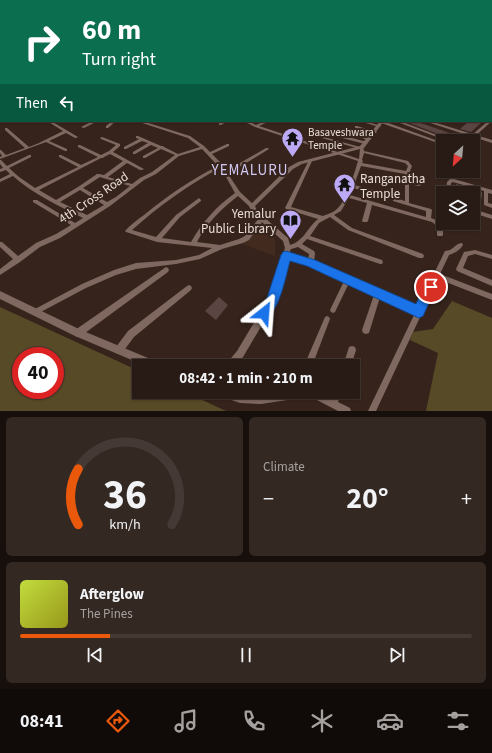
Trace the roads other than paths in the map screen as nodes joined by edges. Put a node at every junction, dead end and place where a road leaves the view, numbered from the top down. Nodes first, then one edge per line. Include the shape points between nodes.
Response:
1 (51, 122) edge
2 (94, 122) edge
3 (113, 122) edge
4 (141, 122) edge
5 (224, 122) edge
6 (247, 122) edge
7 (266, 122) edge
8 (366, 122) edge
9 (401, 122) edge
10 (429, 122) edge
11 (489, 122) edge
12 (220, 124) dead end
13 (380, 125) edge
14 (256, 126) junction
15 (356, 126) dead end
16 (83, 127) dead end
17 (107, 127) dead end
18 (6, 129) dead end
19 (345, 131) dead end
20 (67, 132) junction
21 (328, 133) dead end
22 (467, 134) edge
23 (475, 134) edge
24 (436, 135) edge
25 (76, 137) dead end
26 (137, 137) dead end
27 (102, 138) dead end
28 (324, 138) dead end
29 (480, 138) edge
30 (142, 139) junction
31 (46, 141) junction
32 (436, 141) dead end
33 (492, 142) edge
34 (151, 143) junction
35 (228, 145) dead end
36 (79, 146) dead end
37 (364, 146) junction
38 (162, 147) junction
39 (203, 147) junction
40 (28, 148) junction
41 (125, 148) dead end
42 (267, 149) dead end
43 (66, 150) dead end
44 (0, 151) edge
45 (110, 152) junction
46 (134, 153) dead end
47 (339, 153) junction
48 (209, 154) junction
49 (178, 155) junction
50 (5, 156) junction
51 (30, 156) dead end
52 (60, 156) dead end
53 (102, 157) junction
54 (144, 158) dead end
55 (0, 159) edge
56 (126, 161) junction
57 (310, 161) junction
58 (360, 162) junction
59 (220, 166) junction
60 (82, 167) junction
61 (5, 168) junction
62 (142, 169) dead end
63 (0, 171) edge
64 (407, 173) junction
65 (12, 174) junction
66 (225, 174) junction
67 (105, 177) junction
68 (0, 182) edge
69 (407, 182) junction
70 (420, 184) dead end
71 (133, 186) junction
72 (352, 186) junction
73 (449, 186) edge
74 (472, 186) edge
75 (80, 188) junction
76 (480, 188) edge
77 (36, 190) junction
78 (486, 190) junction
79 (492, 192) edge
80 (238, 193) junction
81 (383, 194) dead end
82 (348, 196) junction
83 (199, 200) dead end
84 (395, 200) dead end
85 (35, 201) dead end
86 (56, 202) junction
87 (370, 202) junction
88 (407, 203) junction
89 (108, 205) junction
90 (252, 206) junction
91 (492, 206) edge
92 (480, 213) edge
93 (330, 215) junction
94 (86, 217) junction
95 (492, 217) edge
96 (262, 218) junction
97 (322, 218) junction
98 (428, 219) junction
99 (365, 221) dead end
100 (74, 225) junction
101 (440, 235) dead end
102 (307, 237) junction
103 (157, 240) junction
104 (0, 244) edge
105 (193, 244) junction
106 (460, 244) dead end
107 (299, 245) junction
108 (220, 247) junction
109 (287, 252) junction
110 (421, 256) dead end
111 (492, 257) edge
112 (18, 260) junction
113 (380, 262) dead end
114 (311, 263) junction
115 (166, 270) dead end
116 (0, 272) edge
117 (436, 275) junction
118 (348, 279) junction
119 (492, 283) edge
120 (189, 288) dead end
121 (378, 293) junction
122 (0, 295) edge
123 (492, 298) edge
124 (333, 310) dead end
125 (35, 312) junction
126 (419, 312) junction
127 (327, 319) dead end
128 (366, 330) dead end
129 (78, 333) junction
130 (119, 350) junction
131 (352, 350) dead end
132 (140, 359) edge
133 (236, 359) edge
134 (311, 359) edge
135 (349, 359) edge
136 (240, 399) edge
137 (268, 399) edge
138 (324, 399) edge
139 (334, 399) edge
140 (333, 403) junction
141 (347, 411) edge
142 (372, 411) edge

1 - 20 street
2 - 16 street
3 - 17 street
4 - 39 street via 189,137
5 - 12 street
6 - 14 street
7 - 14 street
8 - 13 street
9 - 24 street
10 - 22 street
11 - 23 street
13 - 15 street
13 - 32 street
13 - 37 street
14 - 47 street
18 - 40 street
19 - 37 street
20 - 25 street
20 - 31 street
21 - 37 street
26 - 30 street
27 - 45 street via 119,145
28 - 37 street
29 - 33 street
30 - 34 street
30 - 41 street
31 - 40 street
31 - 43 street
34 - 38 street
34 - 46 street
35 - 48 street
36 - 53 street
37 - 47 street
37 - 58 street
37 - 64 street via 406,162 410,166
38 - 49 street
38 - 54 street
39 - 48 street
39 - 49 street, 4th Cross Road
40 - 50 street
42 - 66 street
44 - 50 street
45 - 53 street
45 - 56 street
47 - 57 street
47 - 58 street
48 - 59 street
49 - 71 street, 4th Cross Road
50 - 55 street
51 - 61 street
52 - 60 street
53 - 60 street
55 - 61 street
56 - 62 street
56 - 67 street
57 - 90 street via 291,168
57 - 97 street via 288,208
58 - 64 street
58 - 72 street
59 - 66 street
59 - 103 street via 195,179 156,206 128,231
60 - 77 street
61 - 63 street
61 - 65 street
64 - 69 street
65 - 68 street
65 - 77 street
66 - 80 street
67 - 71 street
67 - 75 street via 99,175
69 - 70 street
69 - 88 street
71 - 89 street, 4th Cross Road
72 - 81 street
72 - 82 street
73 - 74 street via 452,180
75 - 86 street
75 - 89 street
76 - 78 street
77 - 86 street
78 - 79 street
78 - 91 street via 486,204
80 - 90 street
80 - 105 street via 203,224
82 - 87 street
82 - 93 street via 340,210
83 - 103 street via 178,216
84 - 88 street
85 - 100 street
86 - 94 street
87 - 98 street
87 - 99 street
88 - 98 street via 429,210
89 - 94 street, 4th Cross Road
90 - 96 street
92 - 95 street
93 - 97 street
93 - 110 street via 350,229
94 - 100 street, 4th Cross Road
96 - 108 street via 247,238
96 - 109 street via 286,240
97 - 102 street
98 - 101 street via 440,225
100 - 112 street, 4th Cross Road via 38,245
102 - 107 street
102 - 113 street
103 - 105 street
104 - 112 street
105 - 108 street
106 - 117 street via 454,251 447,253
107 - 109 street
107 - 114 street via 312,253
108 - 125 street via 200,257 136,266 114,273
109 - 114 street
109 - 133 street via 272,300
111 - 119 street via 475,252 466,254 459,269
112 - 116 street, 4th Cross Road
114 - 118 street
115 - 129 street
117 - 123 street
117 - 126 street
118 - 121 street
118 - 124 street
120 - 130 street via 131,334
121 - 126 street
121 - 128 street
122 - 125 street
125 - 129 street
126 - 142 street
127 - 134 street
129 - 130 street
130 - 132 street
131 - 135 street
136 - 137 street
138 - 140 street
139 - 140 street
140 - 141 street

